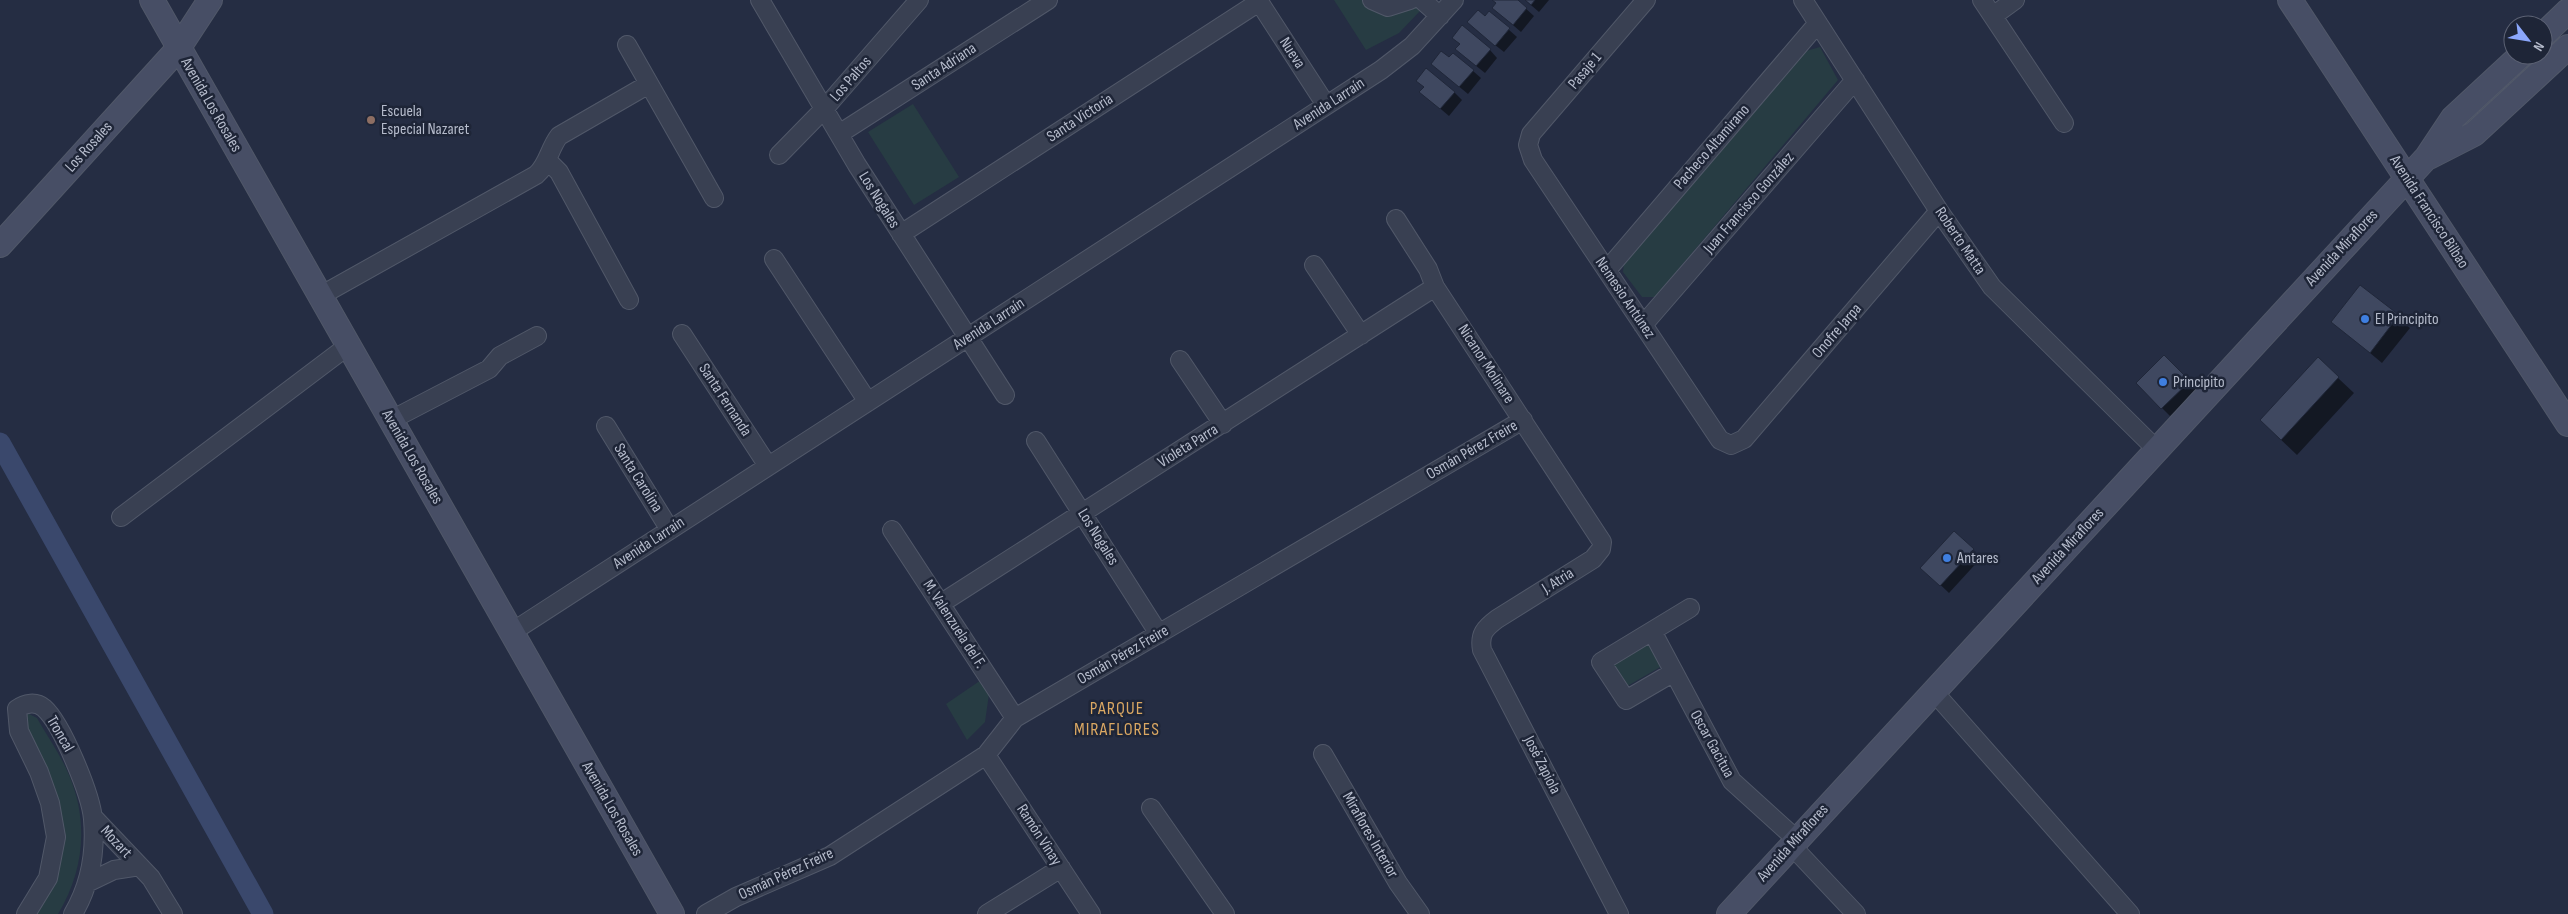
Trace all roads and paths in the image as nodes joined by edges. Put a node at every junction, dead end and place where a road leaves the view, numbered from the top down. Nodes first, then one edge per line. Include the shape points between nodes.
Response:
1 (152, 0) edge
2 (196, 0) edge
3 (210, 0) edge
4 (760, 0) edge
5 (919, 0) edge
6 (1048, 0) edge
7 (1372, 0) edge
8 (1410, 0) edge
9 (1422, 0) edge
10 (1454, 0) edge
11 (1646, 0) edge
12 (1803, 0) edge
13 (1982, 0) edge
14 (2015, 0) edge
15 (2290, 0) edge
16 (1259, 1) edge
17 (2568, 11) edge
18 (1440, 16) junction
19 (1993, 16) junction
20 (1818, 24) junction
21 (2553, 25) edge
22 (627, 46) dead end
23 (2568, 47) edge
24 (178, 50) junction
25 (2510, 65) edge
26 (1855, 80) junction
27 (649, 84) junction
28 (1326, 106) junction
29 (825, 108) junction
30 (2064, 123) dead end
31 (839, 134) junction
32 (1528, 145) joint
33 (779, 155) dead end
34 (2427, 157) junction
35 (547, 160) junction
36 (2407, 178) junction
37 (714, 198) dead end
38 (1939, 211) junction
39 (1396, 219) dead end
40 (901, 234) junction
41 (0, 245) edge
42 (774, 259) dead end
43 (1314, 265) dead end
44 (1606, 270) junction
45 (1435, 286) junction
46 (320, 296) junction
47 (629, 300) dead end
48 (1643, 325) junction
49 (682, 334) dead end
50 (1361, 335) junction
51 (537, 336) dead end
52 (969, 337) junction
53 (348, 345) junction
54 (1180, 360) dead end
55 (1006, 395) dead end
56 (868, 402) junction
57 (391, 420) junction
58 (1523, 420) junction
59 (1223, 424) junction
60 (2568, 424) edge
61 (606, 426) dead end
62 (1036, 440) dead end
63 (1730, 445) joint
64 (2157, 450) junction
65 (768, 466) junction
66 (1082, 513) junction
67 (121, 517) dead end
68 (670, 530) junction
69 (892, 530) dead end
70 (1597, 532) joint
71 (940, 604) junction
72 (1690, 608) dead end
73 (1497, 619) joint
74 (1652, 631) junction
75 (512, 632) junction
76 (1159, 634) junction
77 (1674, 672) junction
78 (1934, 692) junction
79 (1015, 718) junction
80 (1323, 754) dead end
81 (986, 756) junction
82 (1151, 808) dead end
83 (93, 817) junction
84 (1793, 842) junction
85 (140, 866) junction
86 (1061, 868) junction
87 (87, 883) junction
88 (26, 914) edge
89 (73, 914) edge
90 (173, 914) edge
91 (672, 914) edge
92 (706, 914) edge
93 (987, 914) edge
94 (1091, 914) edge
95 (1225, 914) edge
96 (1420, 914) edge
97 (1619, 914) edge
98 (1729, 914) edge
99 (1856, 914) edge
100 (2130, 914) edge

1 - 24 street, Avenida Los Rosales
2 - 3 street
3 - 24 street, Los Rosales
4 - 29 street, Los Nogales
5 - 29 street, Los Paltos
6 - 31 street, Santa Adriana
7 - 8 street via 1388,7
9 - 18 street
10 - 18 street, Avenida Larraín
11 - 32 street, Pasaje 1 via 1535,130
12 - 20 street, Roberto Matta
13 - 19 street
14 - 19 street
15 - 36 street, Avenida Francisco Bilbao
16 - 28 street, Nueva
16 - 40 street, Santa Victoria
17 - 21 street
18 - 28 street, Avenida Larraín via 1396,58
19 - 30 street
20 - 26 street, Roberto Matta
20 - 44 street, Pacheco Altamirano
22 - 27 street
23 - 34 street via 2474,134
24 - 41 street, Los Rosales
24 - 46 street, Avenida Los Rosales
25 - 34 street via 2453,118
26 - 38 street, Roberto Matta
26 - 48 street, Juan Francisco González
27 - 35 street via 559,136
27 - 37 street
28 - 52 street, Avenida Larraín
29 - 31 street, Los Nogales
29 - 33 street, Los Paltos
31 - 40 street, Los Nogales
32 - 44 street, Nemesio Antúnez via 1533,160
34 - 36 street, Avenida Miraflores
35 - 46 street via 536,175
35 - 47 street via 559,172
36 - 60 street, Avenida Francisco Bilbao
36 - 64 street, Avenida Miraflores
38 - 63 street, Onofre Jarpa via 1744,439
38 - 64 street, Roberto Matta via 1992,287
39 - 45 street, Nicanor Molinare via 1428,269
40 - 52 street, Los Nogales
42 - 56 street
43 - 50 street
44 - 48 street, Nemesio Antúnez
45 - 50 street, Violeta Parra
45 - 58 street, Nicanor Molinare
46 - 53 street, Avenida Los Rosales
48 - 63 street, Nemesio Antúnez via 1720,440
49 - 65 street, Santa Fernanda
50 - 59 street, Violeta Parra
51 - 57 street via 500,356 489,369
52 - 55 street, Los Nogales
52 - 56 street, Avenida Larraín
53 - 57 street, Avenida Los Rosales
53 - 67 street
54 - 59 street
56 - 65 street, Avenida Larraín
57 - 75 street, Avenida Los Rosales
58 - 70 street, Nicanor Molinare
58 - 76 street, Osmán Pérez Freire
59 - 66 street, Violeta Parra
61 - 68 street, Santa Carolina
62 - 66 street, Los Nogales
64 - 78 street, Avenida Miraflores
65 - 68 street, Avenida Larraín
66 - 71 street, Violeta Parra
66 - 76 street, Los Nogales
68 - 75 street, Avenida Larraín
69 - 71 street, M. Valenzuela del F.
70 - 73 street, J. Atria via 1602,542 1601,549 1593,559
71 - 79 street, M. Valenzuela del F.
72 - 74 street
73 - 97 street, José Zapiola via 1482,634 1482,650
74 - 77 street, Oscar Gacitua
74 - 77 street via 1602,662 1626,700
75 - 91 street, Avenida Los Rosales
76 - 79 street, Osmán Pérez Freire
77 - 84 street, Oscar Gacitua via 1732,781
78 - 84 street, Avenida Miraflores
78 - 100 street
79 - 81 street, Osmán Pérez Freire
80 - 96 street, Miraflores Interior via 1398,883
81 - 86 street, Ramón Vinay
81 - 92 street, Osmán Pérez Freire via 830,856 736,897
82 - 95 street
83 - 85 street, Mozart
83 - 87 street, Troncal via 94,847
83 - 88 street, Troncal via 76,765 47,712 38,705 21,705 16,709 19,731 50,803 56,836 48,878
84 - 98 street, Avenida Miraflores
84 - 99 street, Oscar Gacitua
85 - 87 street, Mozart via 114,870
85 - 90 street, Mozart
86 - 93 street
86 - 94 street, Ramón Vinay
87 - 89 street, Troncal

